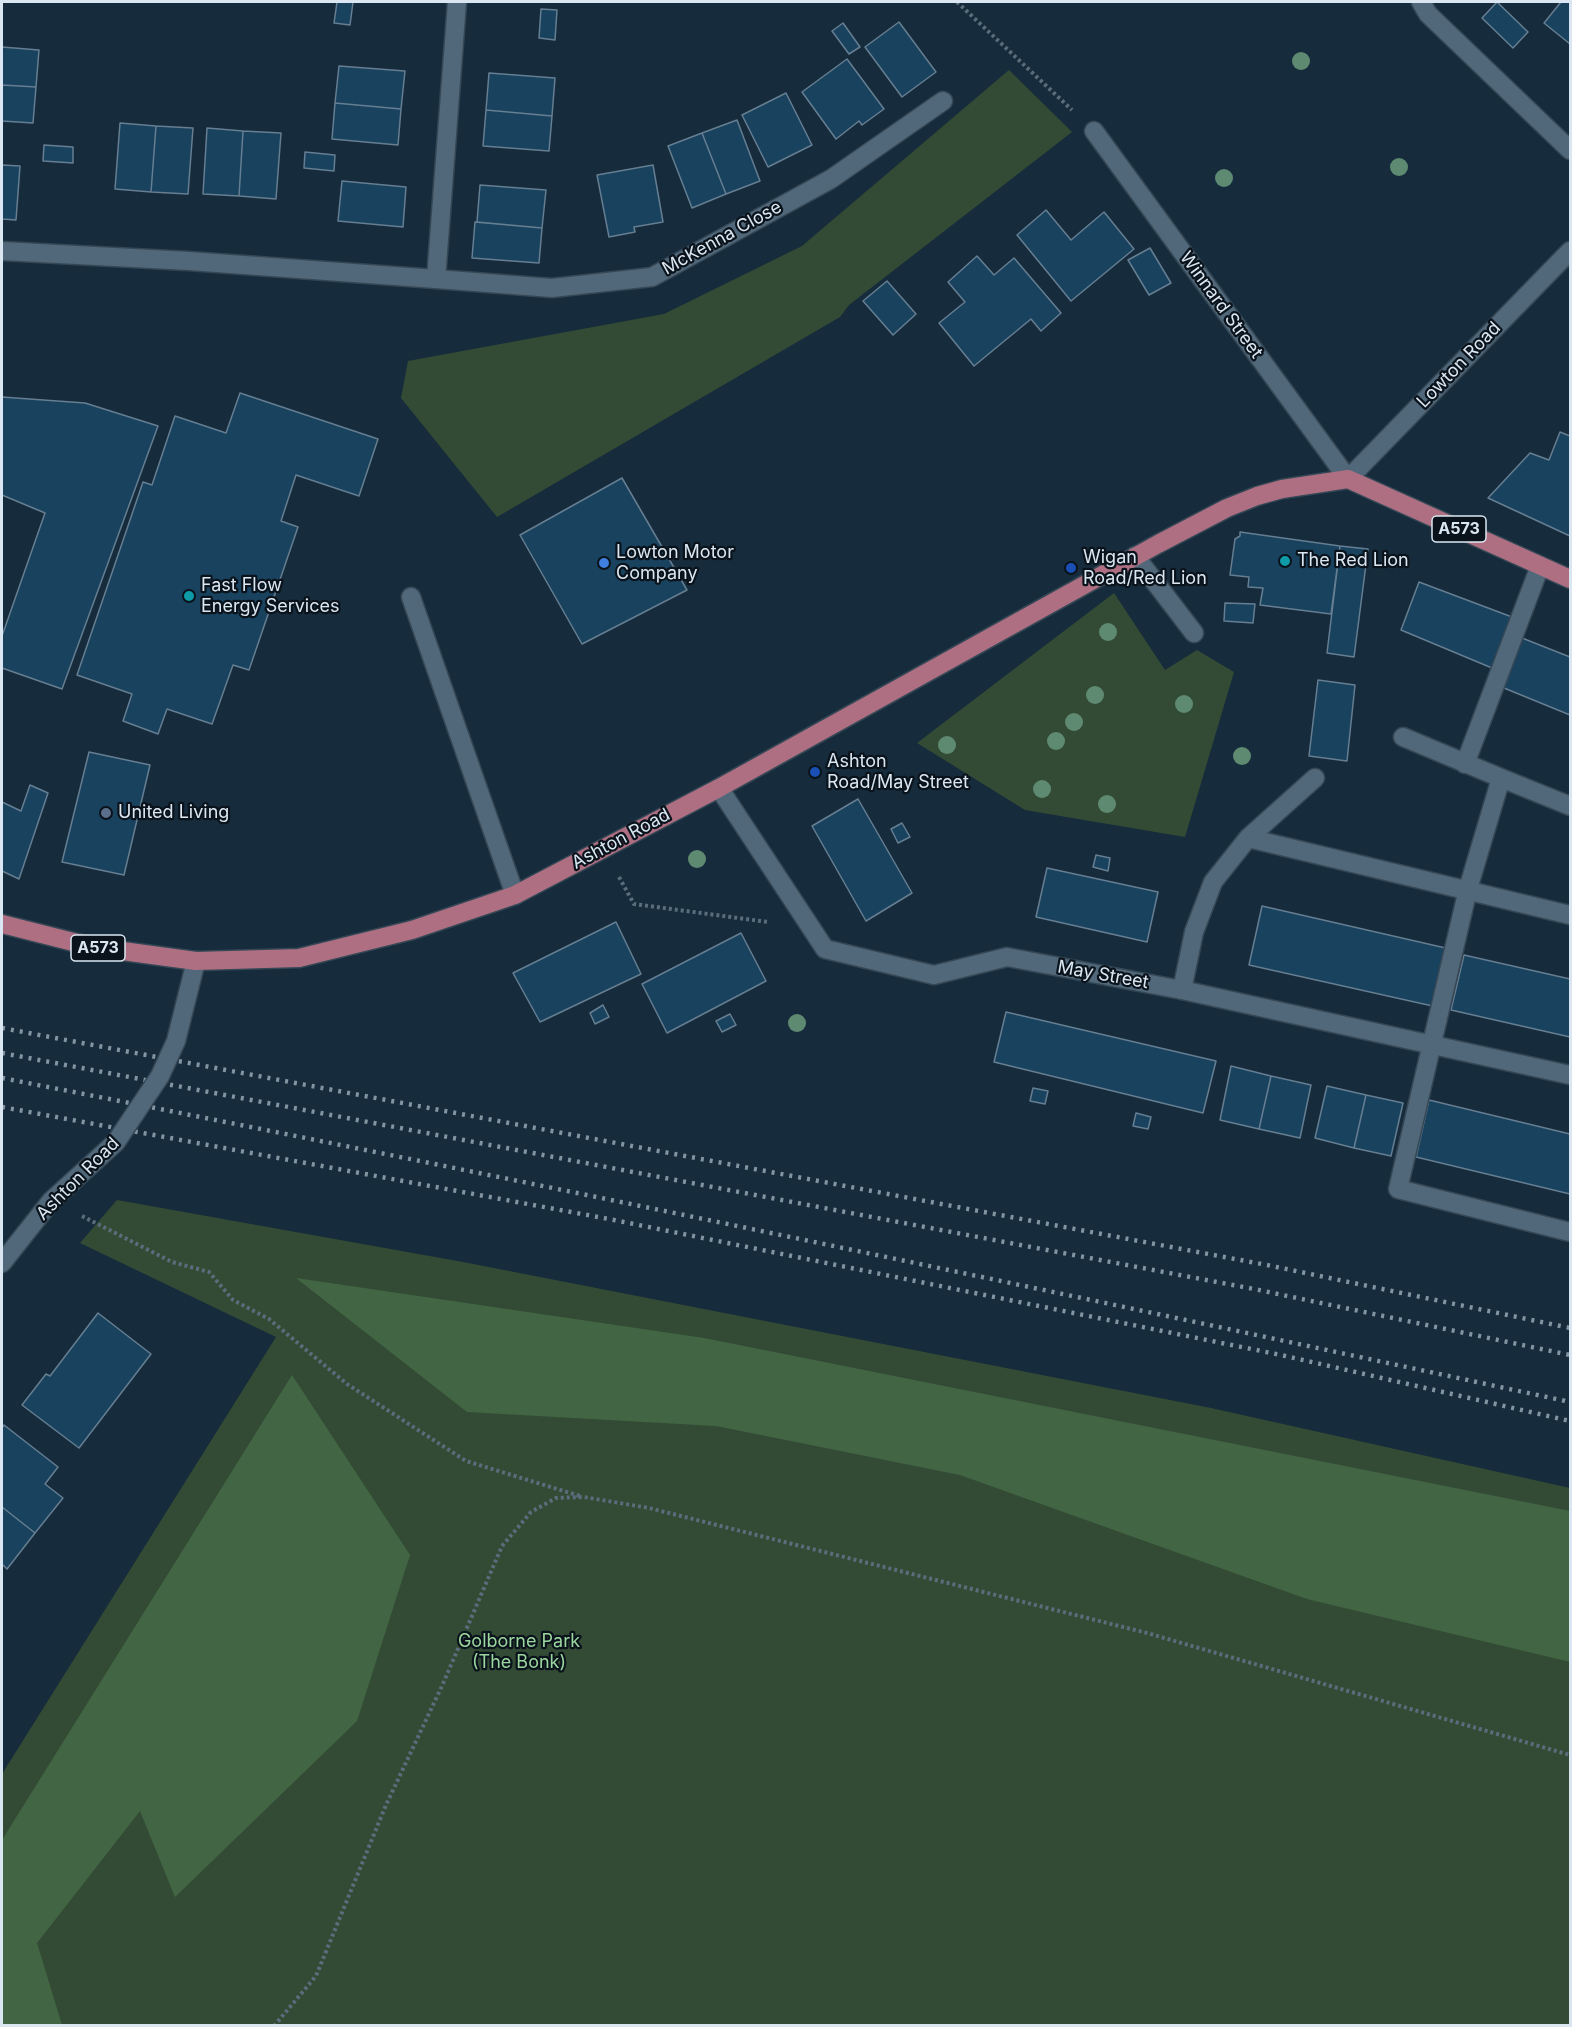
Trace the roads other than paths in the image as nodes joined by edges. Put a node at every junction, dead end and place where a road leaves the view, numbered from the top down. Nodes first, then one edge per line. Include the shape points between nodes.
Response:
1 (457, 2) edge
2 (1421, 2) edge
3 (942, 100) dead end
4 (1094, 131) road end
5 (1570, 150) edge
6 (2, 251) edge
7 (1570, 251) edge
8 (436, 279) junction
9 (1348, 479) junction
10 (1135, 556) junction
11 (1540, 566) junction
12 (1570, 579) edge
13 (411, 597) dead end
14 (1194, 633) dead end
15 (1403, 737) dead end
16 (1465, 764) junction
17 (1315, 778) dead end
18 (1501, 778) junction
19 (719, 788) junction
20 (1570, 806) edge
21 (1248, 838) junction
22 (1468, 890) junction
23 (515, 895) junction
24 (1570, 915) edge
25 (2, 924) edge
26 (196, 961) junction
27 (1182, 990) junction
28 (1432, 1045) junction
29 (1570, 1076) edge
30 (1570, 1232) edge
31 (2, 1263) edge

1 - 8 street
2 - 5 street via 1428,14
3 - 8 street, McKenna Close via 831,179 652,277 552,288
4 - 9 street, Winnard Street
6 - 8 street, McKenna Close
7 - 9 street, Lowton Road
9 - 10 main road, Ashton Road / A573 via 1257,496
9 - 11 main road, A573
10 - 14 street
10 - 19 main road, Ashton Road / A573
11 - 12 main road, A573
11 - 16 street
13 - 23 street
15 - 16 street
16 - 18 street
17 - 21 street
18 - 20 street
18 - 22 street
19 - 23 main road, Ashton Road / A573
19 - 27 street, May Street via 825,949 934,975 1007,957
21 - 22 street
21 - 27 street via 1213,882 1194,932
22 - 24 street
22 - 28 street
23 - 26 main road, Ashton Road / A573 via 412,930 299,958
25 - 26 main road, A573 via 93,947
26 - 31 street, Ashton Road, bridge via 176,1041 150,1093 116,1142 51,1201
27 - 28 street, May Street
28 - 29 street, May Street
28 - 30 street via 1398,1189

